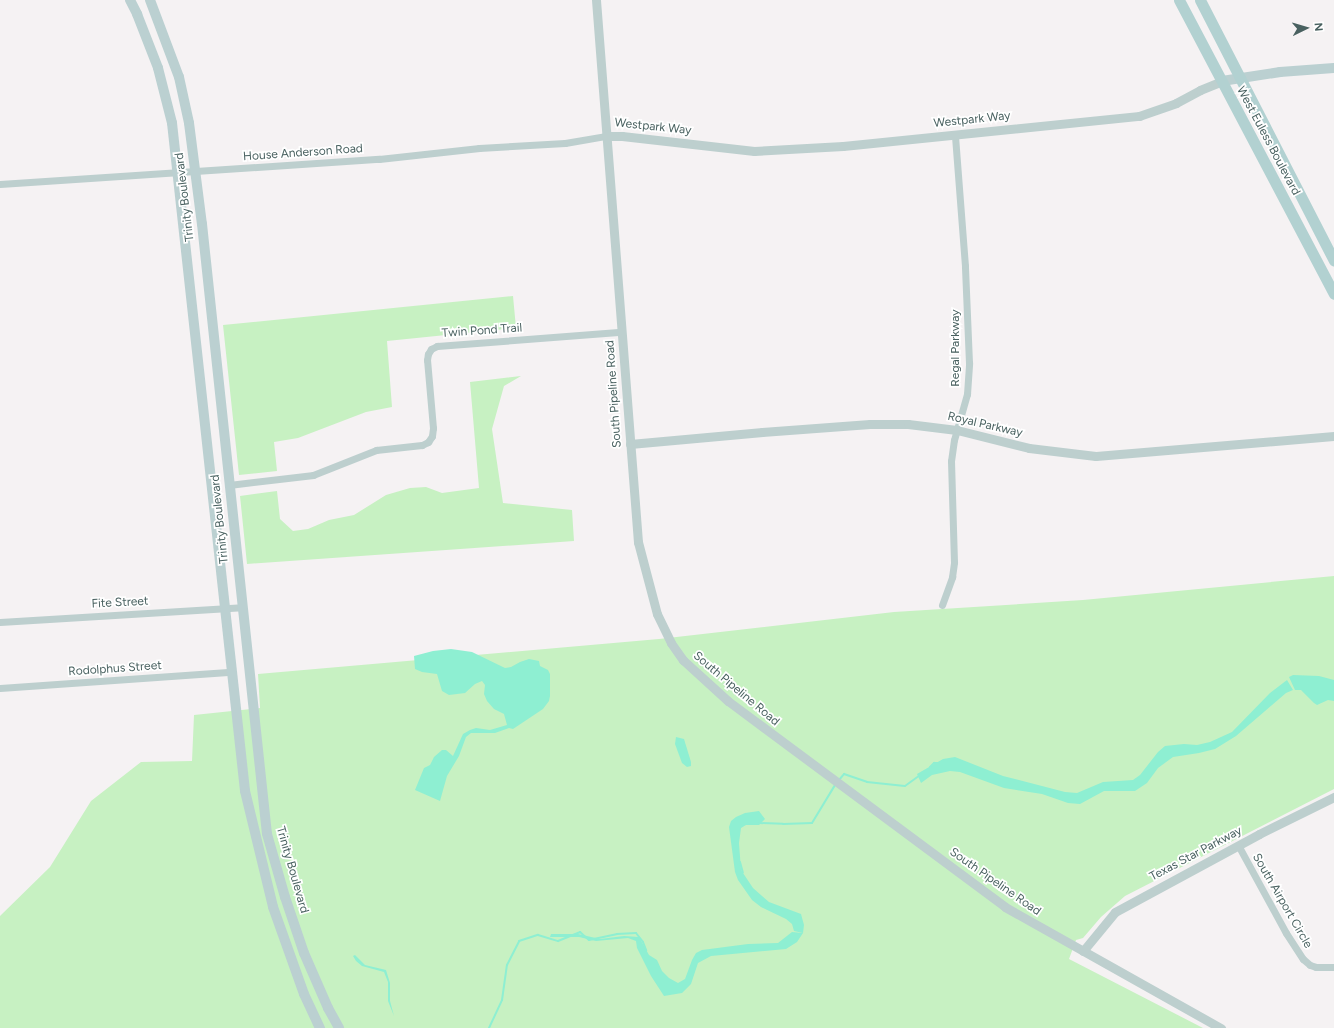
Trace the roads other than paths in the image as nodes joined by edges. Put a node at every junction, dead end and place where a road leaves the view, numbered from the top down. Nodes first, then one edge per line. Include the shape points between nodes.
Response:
1 (130, 0) edge
2 (150, 0) edge
3 (596, 0) edge
4 (1179, 0) edge
5 (1200, 0) edge
6 (1334, 68) edge
7 (1240, 78) junction
8 (1222, 81) junction
9 (955, 135) junction
10 (606, 136) junction
11 (196, 172) junction
12 (178, 173) junction
13 (0, 184) edge
14 (1316, 258) junction
15 (1333, 258) edge
16 (1334, 294) edge
17 (621, 332) junction
18 (957, 430) junction
19 (1334, 436) edge
20 (630, 444) junction
21 (229, 485) junction
22 (942, 605) dead end
23 (225, 607) junction
24 (242, 607) junction
25 (0, 622) edge
26 (231, 672) junction
27 (0, 688) edge
28 (1334, 797) edge
29 (1238, 846) junction
30 (1083, 951) junction
31 (1334, 967) edge
32 (319, 1024) edge
33 (339, 1028) edge
34 (1221, 1028) edge

1 - 12 main road, Trinity Boulevard via 138,14 158,68 172,124
2 - 11 main road, Trinity Boulevard via 179,77
3 - 10 street, South Pipeline Road
4 - 8 main road, West Euless Boulevard
5 - 7 main road, West Euless Boulevard
6 - 7 main road, Westpark Way
7 - 8 main road, Westpark Way
7 - 15 main road, West Euless Boulevard
8 - 9 street, Westpark Way via 1176,103 1138,116
8 - 14 main road, West Euless Boulevard
9 - 10 street, Westpark Way via 843,146 754,151
9 - 18 street, Regal Parkway via 969,363 967,394
10 - 11 street, House Anderson Road via 565,143
10 - 17 street, South Pipeline Road
11 - 12 street, House Anderson Road
11 - 21 main road, Trinity Boulevard
12 - 13 street, House Anderson Road
12 - 23 main road, Trinity Boulevard
14 - 15 main road
14 - 16 main road, West Euless Boulevard
17 - 20 street, South Pipeline Road
17 - 21 street, Twin Pond Trail via 437,346 431,349 427,360 433,428 428,442 422,445 383,447 313,475
18 - 19 street, Royal Parkway via 1029,448 1096,456
18 - 20 street, Royal Parkway via 908,424 870,424
18 - 22 street, Regal Parkway via 951,461 954,562 952,577
20 - 30 street, South Pipeline Road via 638,542 657,614 666,634 683,660 728,701 789,748 1005,907
21 - 24 main road, Trinity Boulevard
23 - 24 street, Fite Street
23 - 25 street, Fite Street
23 - 26 main road, Trinity Boulevard
24 - 33 main road, Trinity Boulevard via 267,834 304,953
26 - 27 street, Rodolphus Street
26 - 32 main road, Trinity Boulevard via 245,791 262,869 275,914 304,994
28 - 29 street, Texas Star Parkway
29 - 30 street, Texas Star Parkway via 1115,912
29 - 31 street, South Airport Circle via 1303,959 1316,967
30 - 34 street, South Pipeline Road

